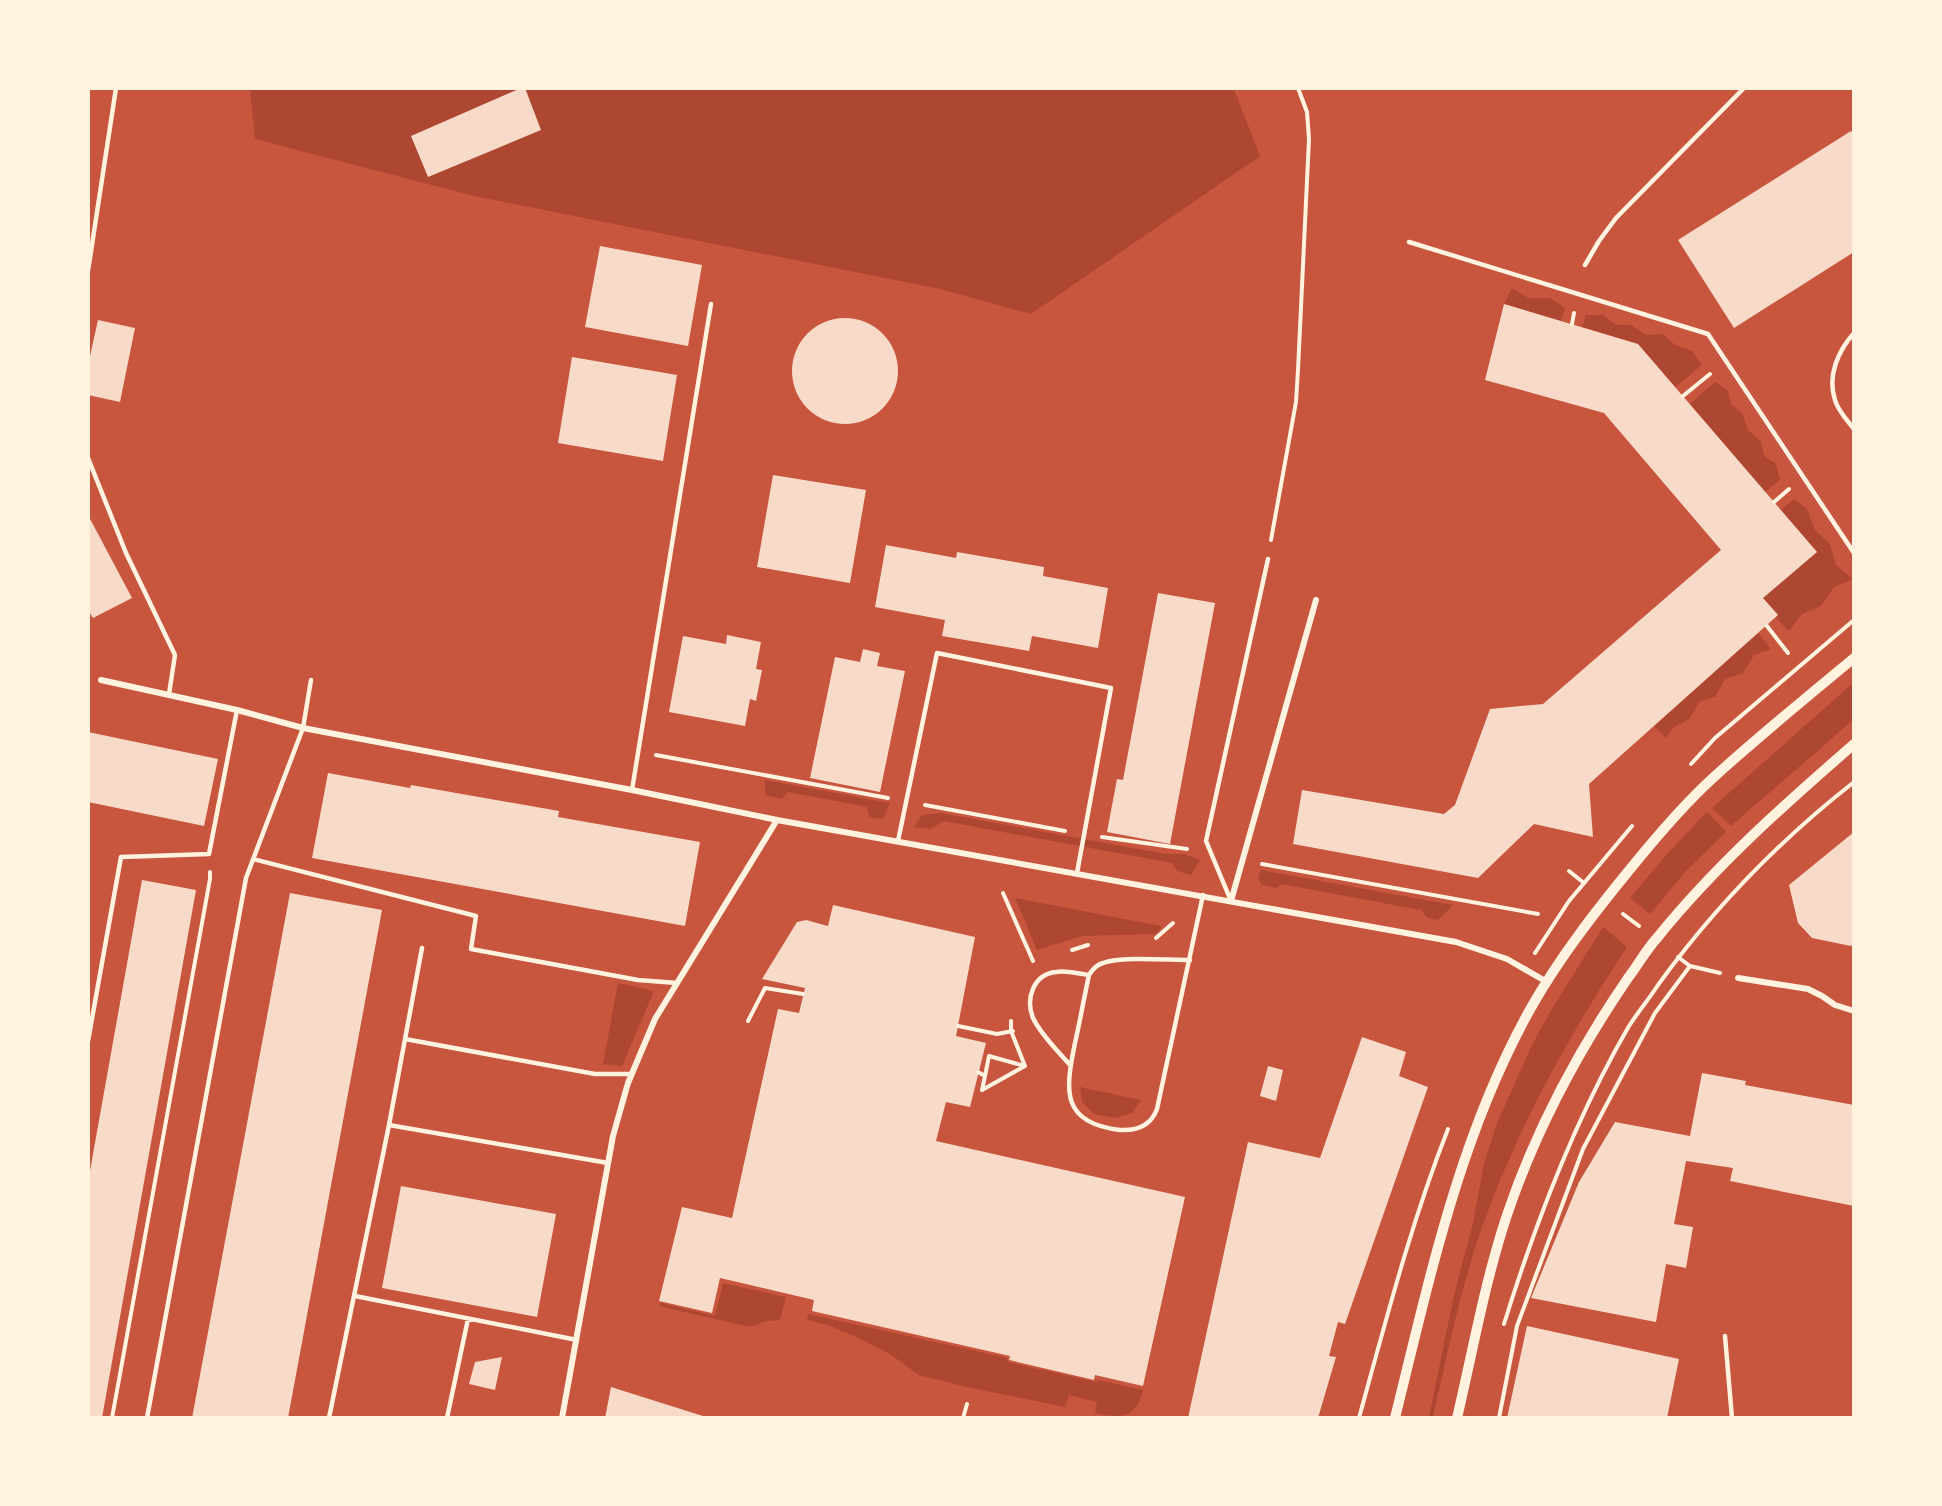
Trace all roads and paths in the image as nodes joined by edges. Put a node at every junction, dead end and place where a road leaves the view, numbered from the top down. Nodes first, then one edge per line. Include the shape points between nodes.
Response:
1 (116, 88) edge
2 (1298, 88) edge
3 (1744, 88) edge
4 (1408, 242) dead end
5 (1585, 266) dead end
6 (88, 271) edge
7 (711, 304) dead end
8 (1854, 333) edge
9 (1726, 360) junction
10 (1683, 396) dead end
11 (1854, 429) edge
12 (88, 458) edge
13 (1854, 553) edge
14 (1268, 559) joint
15 (1316, 600) dead end
16 (1767, 626) dead end
17 (1788, 653) dead end
18 (1854, 658) edge
19 (101, 680) dead end
20 (311, 680) dead end
21 (169, 694) junction
22 (237, 710) junction
23 (303, 728) junction
24 (1854, 744) edge
25 (1854, 782) edge
26 (632, 790) junction
27 (777, 820) junction
28 (898, 842) junction
29 (209, 854) junction
30 (254, 859) junction
31 (1569, 871) dead end
32 (1077, 873) junction
33 (1583, 883) dead end
34 (1003, 893) dead end
35 (1203, 895) junction
36 (1231, 901) junction
37 (1618, 910) dead end
38 (1637, 924) dead end
39 (422, 948) dead end
40 (1029, 951) dead end
41 (1672, 952) dead end
42 (1678, 957) junction
43 (1190, 960) junction
44 (1690, 966) junction
45 (1089, 975) junction
46 (1738, 978) joint
47 (1547, 982) junction
48 (677, 983) junction
49 (803, 994) dead end
50 (1854, 1011) edge
51 (748, 1021) dead end
52 (958, 1026) dead end
53 (997, 1034) dead end
54 (405, 1038) junction
55 (88, 1041) edge
56 (1001, 1060) dead end
57 (1071, 1065) junction
58 (1025, 1066) dead end
59 (978, 1072) dead end
60 (631, 1074) junction
61 (985, 1076) junction
62 (389, 1125) junction
63 (608, 1162) junction
64 (355, 1296) junction
65 (468, 1319) junction
66 (1502, 1333) dead end
67 (1725, 1336) dead end
68 (577, 1340) junction
69 (968, 1404) dead end
70 (112, 1418) edge
71 (147, 1418) edge
72 (329, 1418) edge
73 (447, 1418) edge
74 (562, 1418) edge
75 (963, 1418) edge
76 (1395, 1418) edge
77 (1457, 1418) edge
78 (1499, 1418) edge
79 (1732, 1418) edge

1 - 6 lane
2 - 14 path via 1309,139 1297,381
3 - 5 lane via 1616,218
4 - 9 lane via 1708,334
7 - 26 lane
8 - 11 lane via 1839,354 1833,376 1839,410
9 - 10 path
9 - 13 lane
12 - 21 lane via 126,553 175,656
14 - 36 lane via 1206,842
15 - 36 street
16 - 17 path
18 - 47 street via 1713,778 1656,837
19 - 21 street
20 - 23 lane
21 - 22 street
22 - 23 street
22 - 29 lane
23 - 26 street
23 - 30 lane
24 - 77 street via 1765,822 1706,881 1656,938 1611,1003 1566,1080 1507,1215
25 - 42 path via 1769,857
26 - 27 street
27 - 28 street
27 - 48 street
28 - 32 street
28 - 32 lane via 937,652 1111,688
29 - 55 lane via 121,856
29 - 70 path via 210,879
30 - 48 lane via 476,916 471,949 638,980
30 - 71 lane via 246,878
31 - 33 path
32 - 35 street
34 - 40 path
35 - 36 street
35 - 43 lane
36 - 47 street via 1456,942 1507,959
37 - 38 path
39 - 54 lane
41 - 42 path
42 - 44 path
42 - 66 path via 1631,1024 1587,1107 1540,1219
43 - 45 lane via 1105,962
43 - 57 lane via 1157,1109 1149,1123 1124,1130 1084,1119 1070,1100
44 - 46 path
44 - 78 path via 1655,1013 1583,1149 1517,1326
45 - 57 lane
45 - 57 lane via 1053,972 1041,978 1030,994 1030,1010 1037,1024
46 - 50 street via 1808,989
47 - 76 street via 1509,1052 1457,1180
48 - 60 street via 648,1031
49 - 51 path via 765,988
52 - 53 path
54 - 60 lane via 595,1074
54 - 62 lane
56 - 61 path via 989,1056
58 - 61 path via 982,1090
59 - 61 path
60 - 63 street
62 - 63 lane
62 - 64 lane
63 - 68 street
64 - 65 lane
64 - 72 lane
65 - 68 lane
65 - 73 lane
67 - 79 lane
68 - 74 street
69 - 75 path

